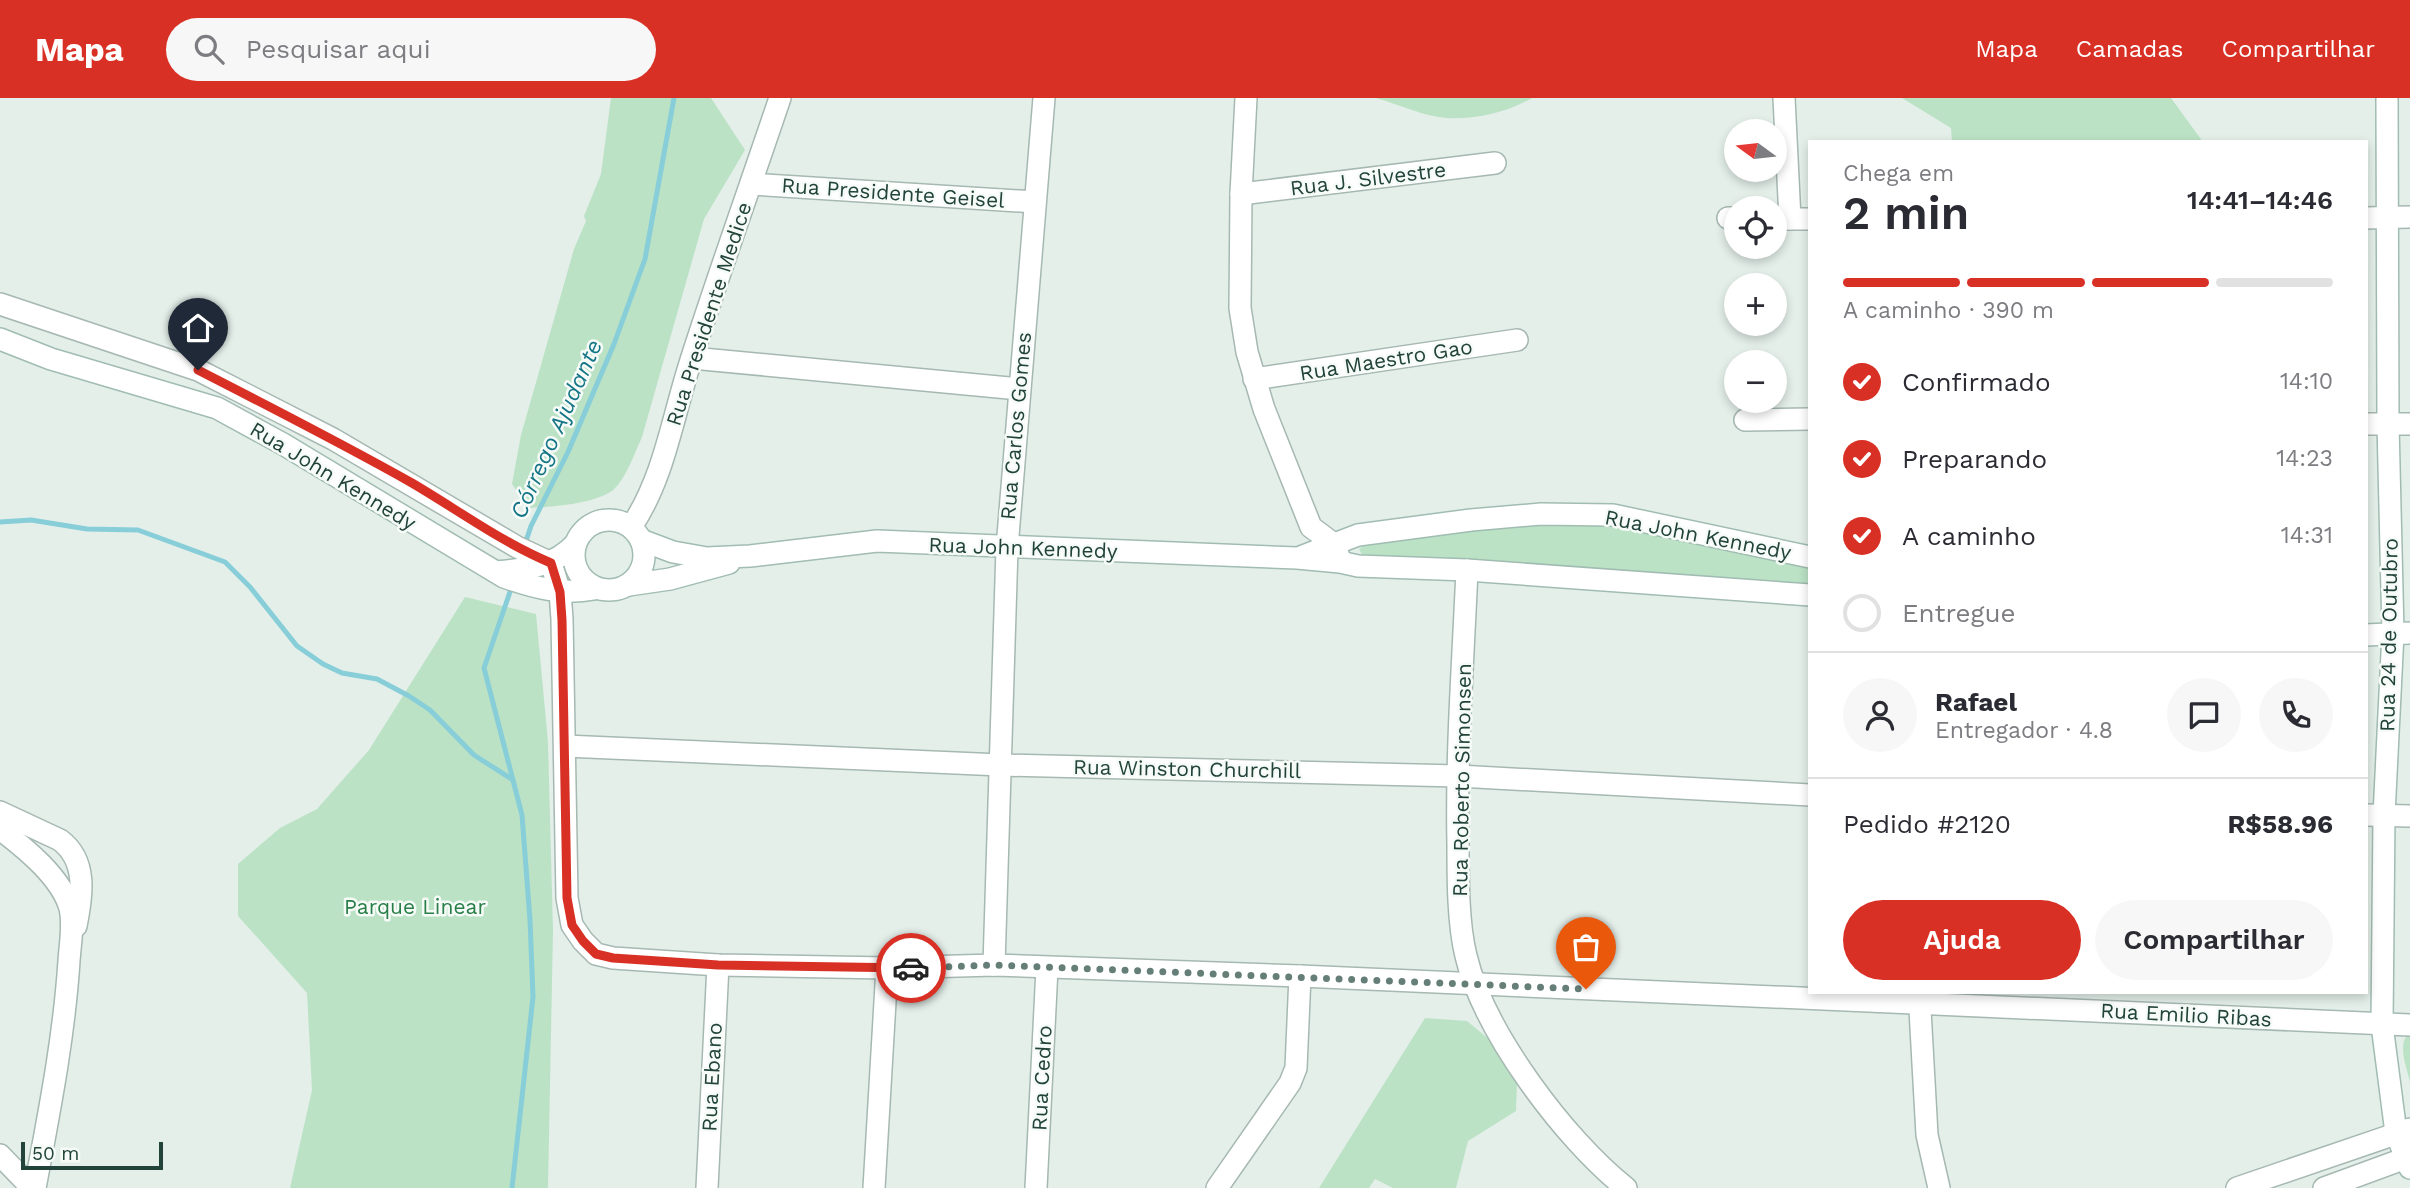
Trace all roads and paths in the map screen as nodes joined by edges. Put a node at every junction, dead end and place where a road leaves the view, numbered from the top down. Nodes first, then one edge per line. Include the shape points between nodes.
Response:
1 (780, 98) edge
2 (1044, 98) edge
3 (1246, 98) edge
4 (1784, 98) edge
5 (2387, 98) edge
6 (1495, 163) dead end
7 (751, 184) junction
8 (1241, 194) junction
9 (1035, 202) junction
10 (2410, 217) edge
11 (2376, 218) edge
12 (1791, 219) edge
13 (0, 304) edge
14 (0, 339) edge
15 (1517, 340) dead end
16 (692, 358) junction
17 (1254, 379) junction
18 (1018, 389) junction
19 (1808, 419) edge
20 (1745, 420) dead end
21 (2368, 424) edge
22 (2388, 424) junction
23 (2410, 424) edge
24 (480, 526) junction
25 (636, 533) junction
26 (576, 543) junction
27 (1007, 548) junction
28 (1338, 553) junction
29 (750, 556) junction
30 (1808, 557) edge
31 (1467, 570) junction
32 (501, 573) junction
33 (539, 573) junction
34 (629, 585) junction
35 (594, 589) junction
36 (560, 592) junction
37 (1808, 595) edge
38 (2401, 633) edge
39 (2368, 635) edge
40 (565, 746) junction
41 (1001, 765) junction
42 (1458, 776) junction
43 (1808, 795) edge
44 (0, 811) edge
45 (2375, 815) edge
46 (2410, 816) edge
47 (0, 829) edge
48 (69, 959) junction
49 (718, 965) junction
50 (994, 965) junction
51 (887, 968) junction
52 (1047, 968) junction
53 (1300, 976) junction
54 (1475, 984) junction
55 (1808, 994) edge
56 (1817, 994) edge
57 (1919, 997) edge
58 (2410, 1024) edge
59 (2382, 1025) junction
60 (2403, 1131) edge
61 (0, 1155) edge
62 (2408, 1163) edge
63 (33, 1188) edge
64 (707, 1188) edge
65 (874, 1188) edge
66 (1036, 1188) edge
67 (1217, 1188) edge
68 (1626, 1188) edge
69 (1939, 1188) edge
70 (2238, 1188) edge
71 (2324, 1188) edge

1 - 7 street, Rua Presidente Medice
2 - 9 street, Rua Carlos Gomes
3 - 8 street
4 - 12 street
5 - 11 street, Rua 24 de Outubro
6 - 8 street, Rua J. Silvestre
7 - 9 street, Rua Presidente Geisel
7 - 16 street, Rua Presidente Medice
8 - 17 street via 1240,308
9 - 18 street, Rua Carlos Gomes
10 - 11 street
11 - 22 street, Rua 24 de Outubro
13 - 24 street via 198,370 333,439
14 - 32 street, Rua John Kennedy via 51,359 217,408
15 - 17 street, Rua Maestro Gao
16 - 18 street
16 - 25 street, Rua Presidente Medice
17 - 28 street via 1311,527
18 - 27 street, Rua Carlos Gomes
19 - 20 street
21 - 22 street
22 - 23 street
22 - 38 street, Rua 24 de Outubro
24 - 32 street via 491,535
24 - 33 street
25 - 26 street via 617,521 598,522
25 - 29 street, Rua John Kennedy via 673,552 707,558
25 - 34 street via 644,559
26 - 33 street
26 - 35 street via 575,564 584,582
27 - 28 street, Rua John Kennedy via 1297,558
27 - 29 street, Rua John Kennedy via 877,541
27 - 41 street, Rua Carlos Gomes
28 - 30 street, Rua John Kennedy via 1357,535 1541,514 1613,515
28 - 31 street, Rua John Kennedy via 1358,566
29 - 34 street, Rua John Kennedy via 710,570
31 - 37 street, Rua John Kennedy
31 - 42 street, Rua Roberto Simonsen
32 - 33 street, Rua John Kennedy
33 - 36 street, Rua John Kennedy
34 - 35 street via 611,591
35 - 36 street, Rua John Kennedy
36 - 40 street
38 - 39 street
38 - 45 street, Rua 24 de Outubro
40 - 41 street, Rua Winston Churchill
40 - 49 street, Rua Emilio Ribas via 567,898 572,925 583,941 596,954 613,958
41 - 42 street, Rua Winston Churchill
41 - 50 street, Rua Carlos Gomes
42 - 43 street, Rua Winston Churchill
42 - 54 street, Rua Roberto Simonsen via 1458,880 1465,954
44 - 48 street via 60,840 75,856 81,874 81,901
45 - 46 street
45 - 59 street, Rua 24 de Outubro
47 - 48 street via 30,852 63,893 72,925
48 - 63 street via 66,1005
49 - 51 street, Rua Emilio Ribas
49 - 64 street, Rua Ebano
50 - 51 street, Rua Emilio Ribas
50 - 52 street, Rua Emilio Ribas
51 - 65 street
52 - 53 street, Rua Emilio Ribas
52 - 66 street, Rua Cedro
53 - 54 street, Rua Emilio Ribas
53 - 67 street via 1296,1068
54 - 55 street, Rua Emilio Ribas
54 - 68 street, Rua Roberto Simonsen via 1512,1053 1570,1135
56 - 57 street, Rua Emilio Ribas
57 - 59 street, Rua Emilio Ribas
57 - 69 street via 1927,1135
58 - 59 street, Rua Emilio Ribas
59 - 60 street, Rua 24 de Outubro
60 - 62 street, Rua 24 de Outubro
60 - 70 street
61 - 63 street
62 - 71 street

